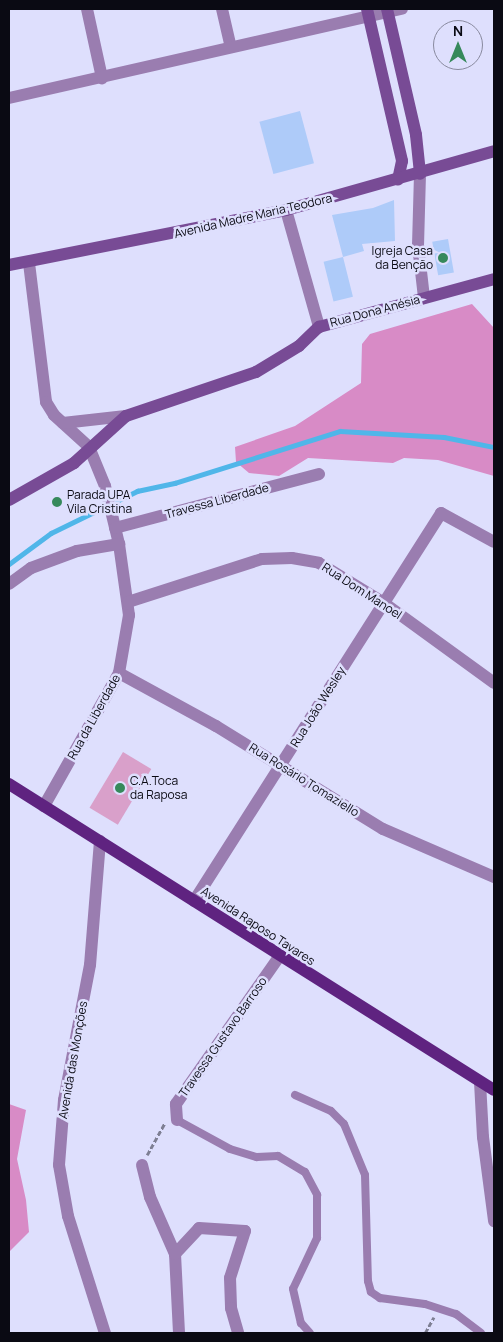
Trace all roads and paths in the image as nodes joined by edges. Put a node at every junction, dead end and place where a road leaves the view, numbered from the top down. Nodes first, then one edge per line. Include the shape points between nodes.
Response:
1 (87, 9) edge
2 (222, 9) edge
3 (402, 9) edge
4 (387, 11) edge
5 (368, 13) edge
6 (231, 47) junction
7 (102, 78) junction
8 (9, 98) edge
9 (494, 151) edge
10 (420, 174) junction
11 (398, 180) junction
12 (286, 210) junction
13 (29, 263) junction
14 (9, 265) edge
15 (494, 278) edge
16 (424, 298) junction
17 (319, 327) junction
18 (126, 416) junction
19 (64, 423) junction
20 (89, 448) junction
21 (319, 474) dead end
22 (9, 500) edge
23 (113, 523) junction
24 (494, 542) edge
25 (119, 544) junction
26 (9, 584) edge
27 (128, 602) junction
28 (384, 603) junction
29 (119, 673) junction
30 (494, 682) edge
31 (281, 766) junction
32 (9, 784) edge
33 (44, 806) junction
34 (100, 841) junction
35 (494, 877) edge
36 (194, 901) junction
37 (279, 957) junction
38 (480, 1082) junction
39 (494, 1090) edge
40 (296, 1095) dead end
41 (176, 1104) junction
42 (177, 1120) joint
43 (142, 1165) joint
44 (494, 1221) edge
45 (175, 1254) junction
46 (440, 1309) junction
47 (105, 1333) edge
48 (179, 1333) edge
49 (238, 1333) edge
50 (310, 1333) edge
51 (425, 1333) edge
52 (481, 1333) edge

1 - 7 street
2 - 6 street
3 - 4 street
4 - 5 street
4 - 10 street via 416,135
5 - 6 street
5 - 11 street via 402,161
6 - 7 street
7 - 8 street
9 - 10 street, Avenida Madre Maria Teodora
10 - 11 street, Avenida Madre Maria Teodora
10 - 16 street via 418,245
11 - 12 street, Avenida Madre Maria Teodora
12 - 13 street, Avenida Madre Maria Teodora
12 - 17 street
13 - 14 street, Avenida Madre Maria Teodora
13 - 19 street via 46,402
15 - 16 street, Rua Dona Anésia
16 - 17 street, Rua Dona Anésia
17 - 18 street, Rua Dona Anésia via 299,346 256,372
18 - 19 street, Rua Dona Anésia
18 - 20 street, Rua Dona Anésia
19 - 20 street
20 - 22 street, Rua Dona Anésia via 74,463
20 - 23 street, Rua da Liberdade via 104,486
21 - 23 street, Travessa Liberdade
23 - 25 street, Rua da Liberdade
24 - 28 street, Rua João Wesley via 441,514
25 - 26 street via 77,551 31,568
25 - 27 street, Rua da Liberdade
27 - 28 street, Rua Dom Manoel via 262,559 292,558 319,563
27 - 29 street, Rua da Liberdade
28 - 30 street, Rua Dom Manoel
28 - 31 street, Rua João Wesley
29 - 31 street, Rua Rosário Tomaziello via 199,716
29 - 33 street, Rua da Liberdade
31 - 35 street, Rua Rosário Tomaziello via 383,829
31 - 36 street, Rua João Wesley
32 - 33 main road, Avenida Raposo Tavares
33 - 34 main road, Avenida Raposo Tavares
34 - 36 main road, Avenida Raposo Tavares
34 - 47 street, Avenida das Monções via 90,965 64,1100 59,1165 68,1216
36 - 37 main road, Avenida Raposo Tavares
37 - 38 main road, Avenida Raposo Tavares
37 - 41 street, Travessa Gustavo Barroso
38 - 39 main road, Avenida Raposo Tavares
38 - 44 street via 483,1137
40 - 46 lane via 331,1111 344,1124 366,1175 368,1281 372,1292 388,1300
41 - 42 street, Travessa Gustavo Barroso
41 - 43 path
42 - 50 lane via 230,1149 256,1158 278,1156 305,1172 317,1195 319,1220 317,1238 293,1288 301,1323
43 - 45 street via 150,1197
45 - 48 street
45 - 49 street via 199,1228 245,1231 230,1278 231,1308
46 - 51 path
46 - 52 lane via 456,1314

